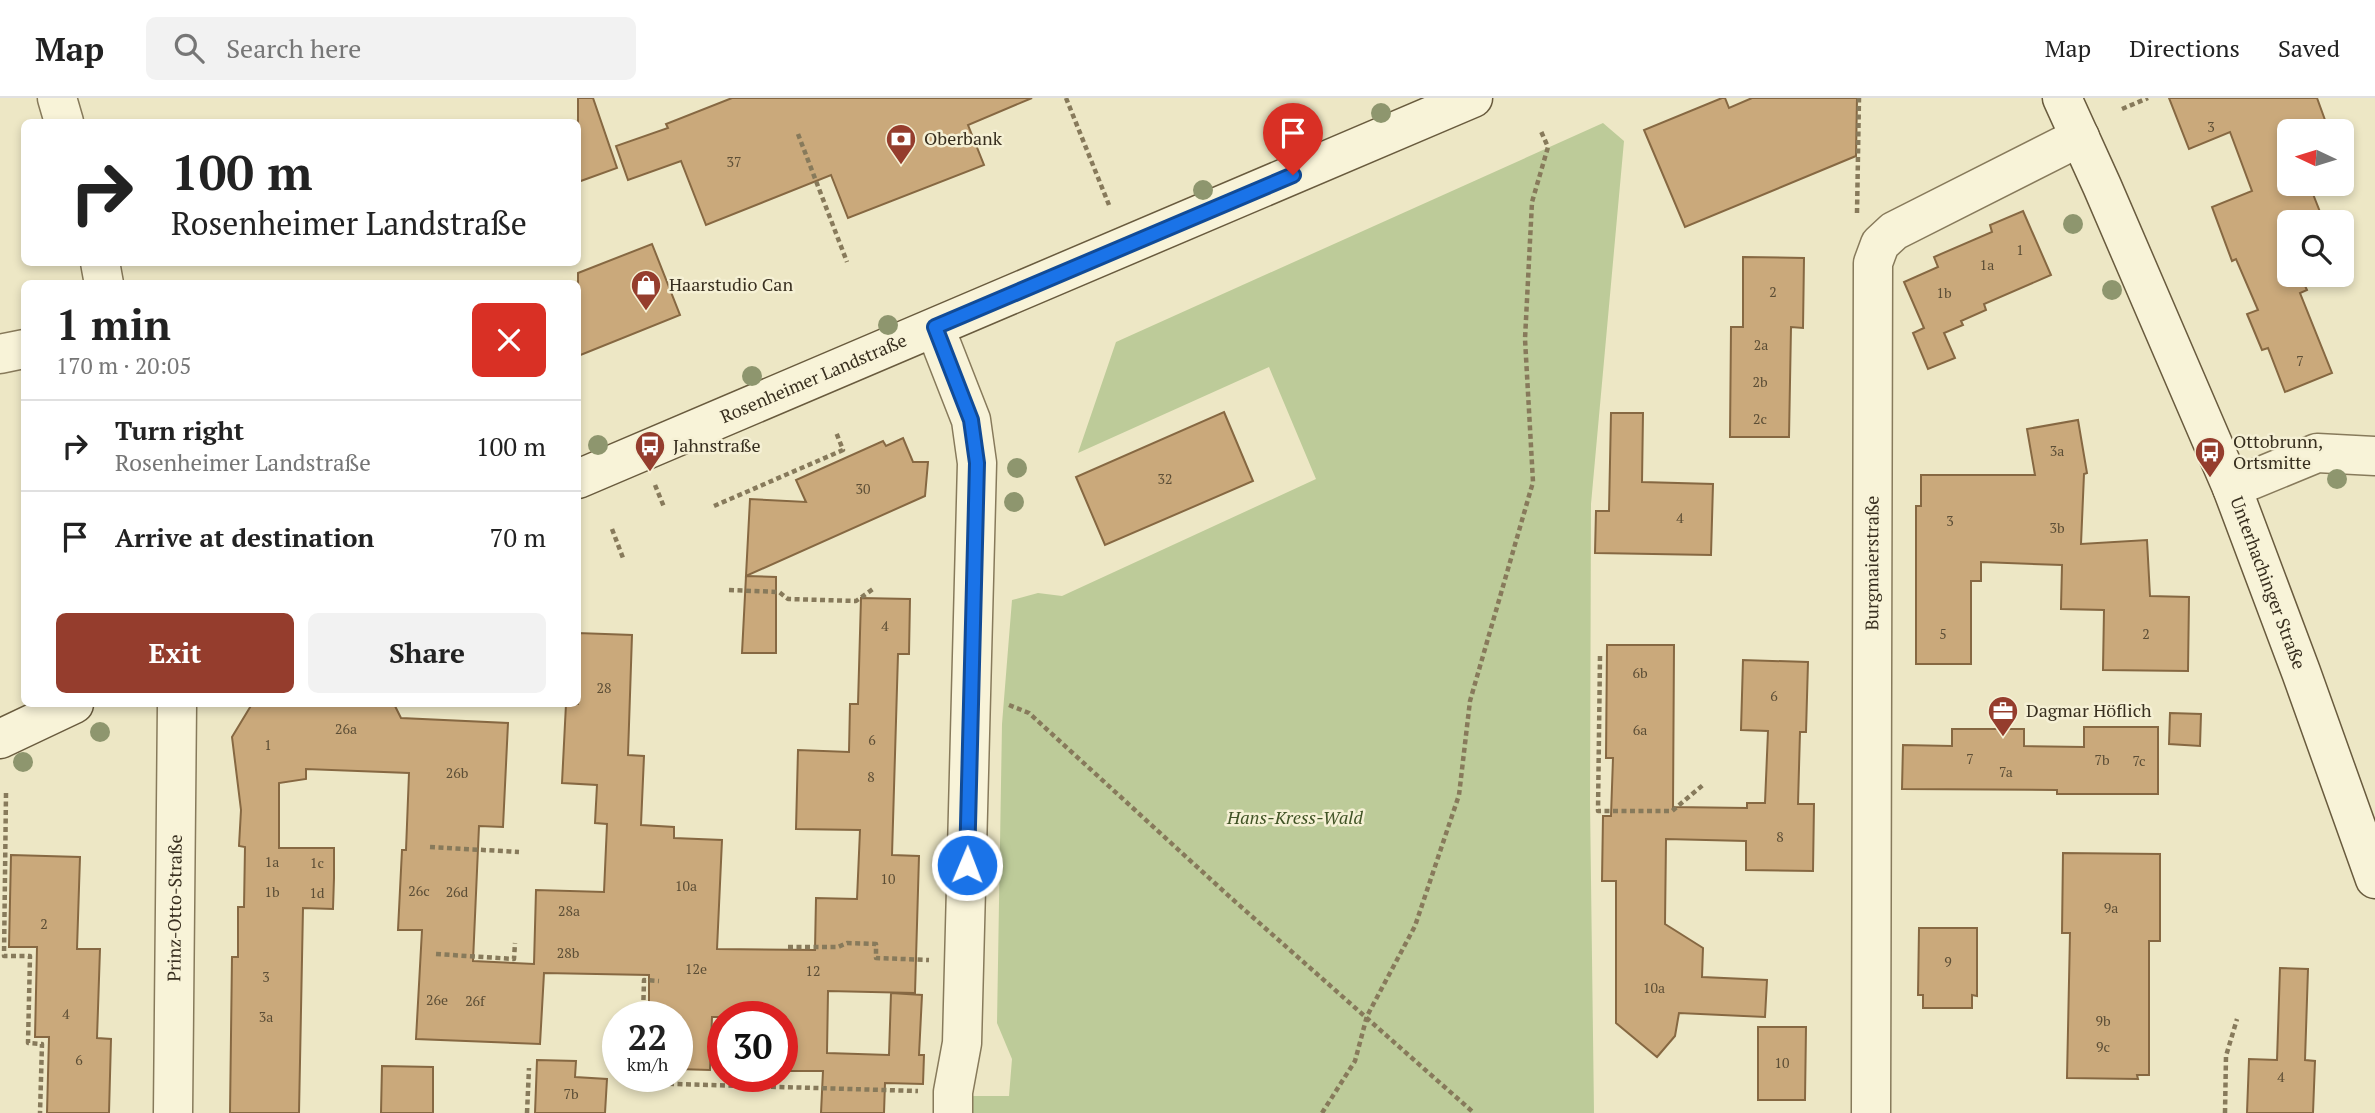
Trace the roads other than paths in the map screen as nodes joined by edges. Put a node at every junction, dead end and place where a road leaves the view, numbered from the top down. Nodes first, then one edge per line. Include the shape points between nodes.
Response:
1 (57, 98) edge
2 (1473, 98) edge
3 (2062, 98) edge
4 (63, 119) edge
5 (2080, 137) junction
6 (935, 327) junction
7 (21, 350) edge
8 (0, 354) edge
9 (2375, 456) edge
10 (581, 478) edge
11 (2232, 488) junction
12 (68, 707) edge
13 (177, 707) edge
14 (0, 739) edge
15 (2375, 879) edge
16 (953, 1103) edge
17 (173, 1113) edge
18 (1871, 1113) edge

1 - 4 street
2 - 6 street, Rosenheimer Landstraße
3 - 5 street, Unterhachinger Straße
5 - 11 street, Unterhachinger Straße
5 - 18 street, Burgmaierstraße via 1894,231 1880,244 1873,263
6 - 10 street, Rosenheimer Landstraße
6 - 16 street via 971,420 977,463 962,1043
7 - 8 street
9 - 11 street via 2317,453
11 - 15 street, Unterhachinger Straße
12 - 14 street
13 - 17 street, Prinz-Otto-Straße

